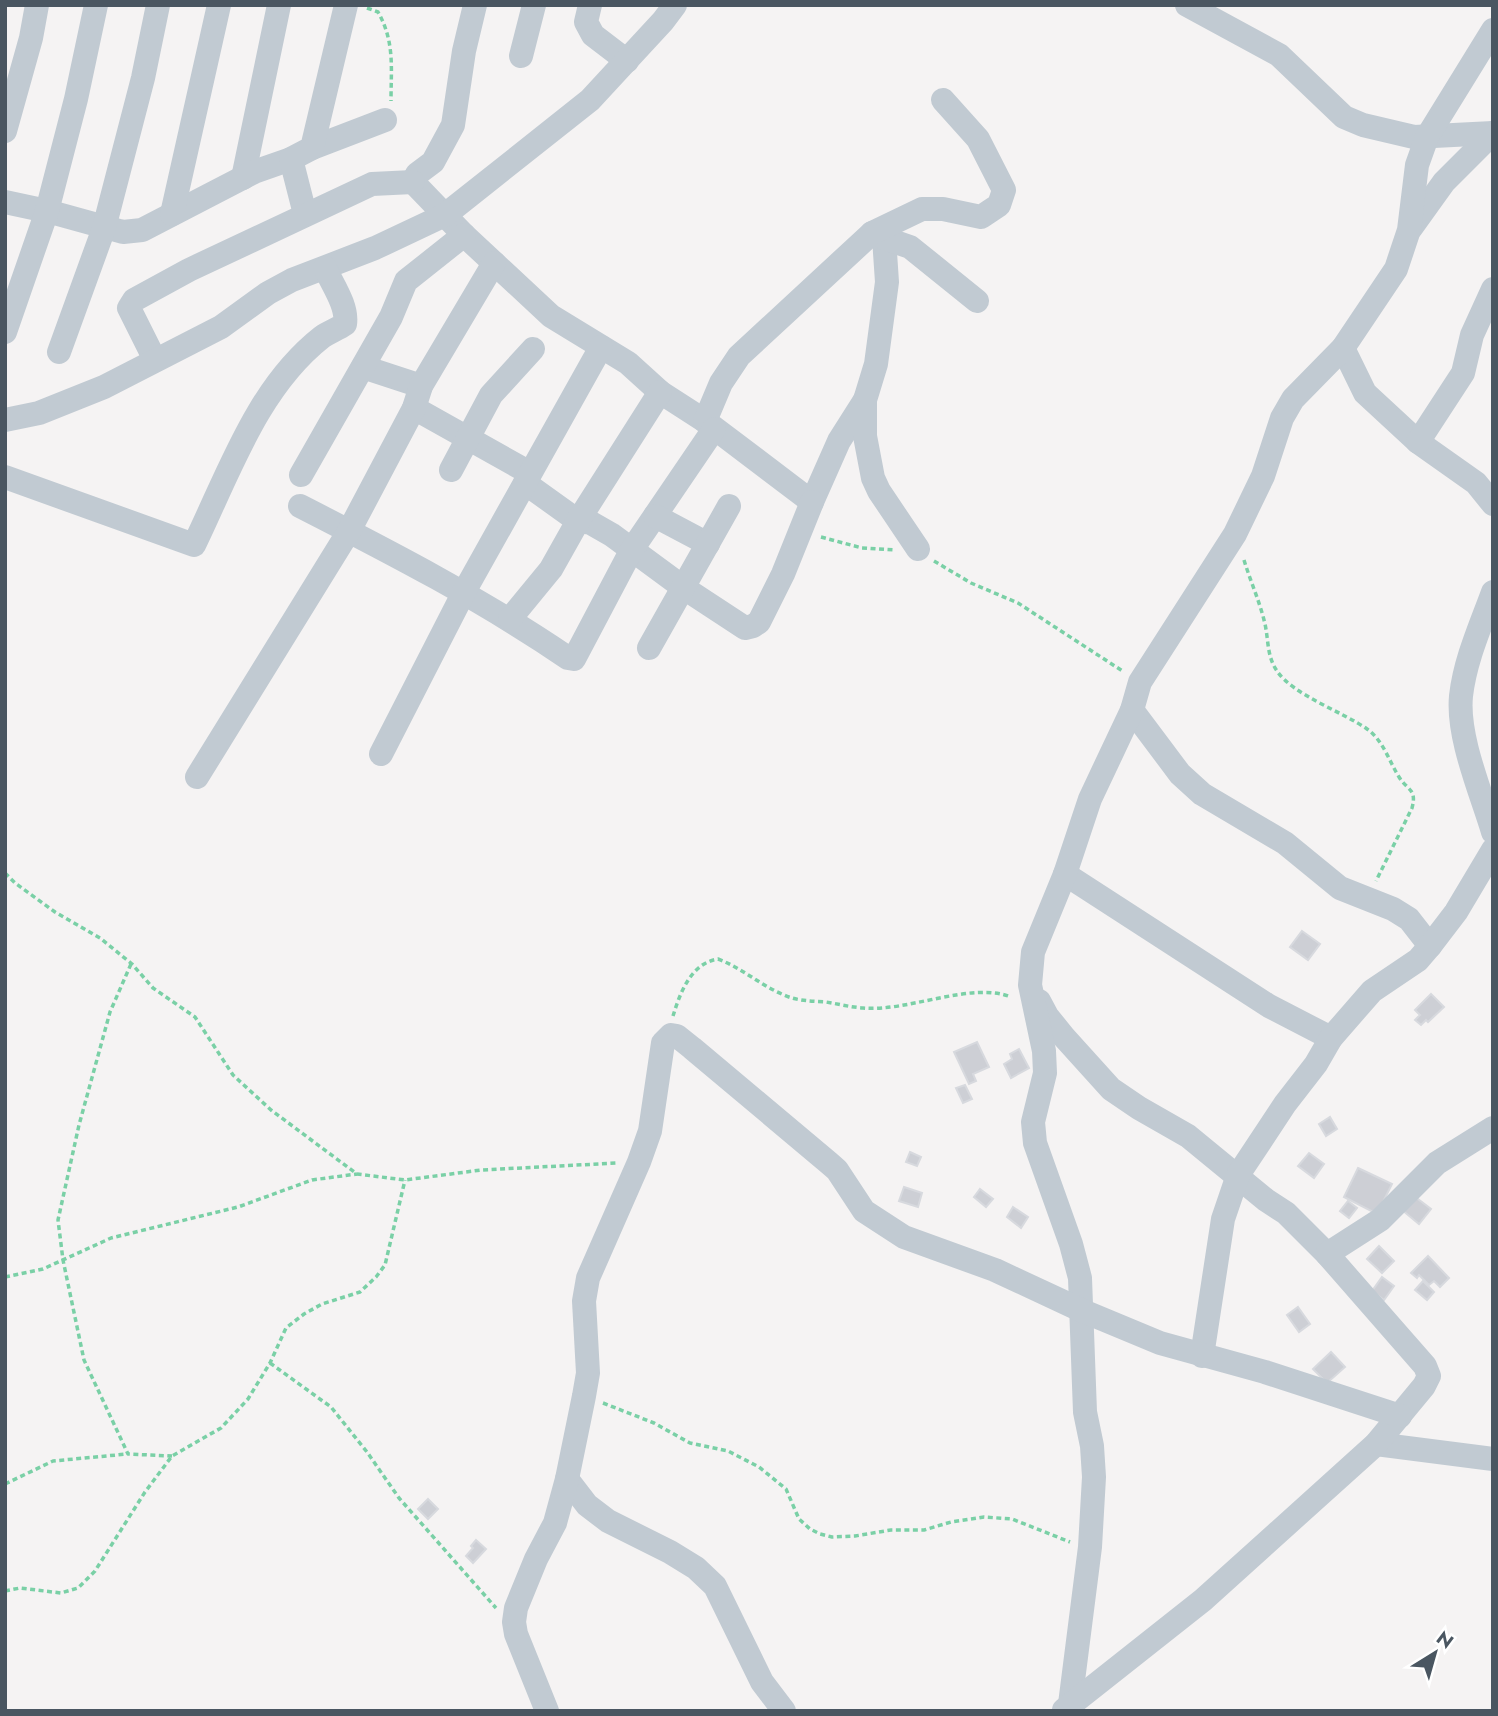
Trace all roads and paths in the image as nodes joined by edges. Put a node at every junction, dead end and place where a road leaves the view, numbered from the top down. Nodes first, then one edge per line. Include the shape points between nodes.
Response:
1 (37, 5) edge
2 (96, 5) edge
3 (158, 5) edge
4 (219, 5) edge
5 (279, 5) edge
6 (346, 5) edge
7 (358, 5) edge
8 (475, 5) edge
9 (534, 5) edge
10 (590, 5) edge
11 (675, 5) edge
12 (1187, 5) edge
13 (1493, 30) edge
14 (521, 56) dead end
15 (627, 61) junction
16 (943, 100) dead end
17 (385, 120) joint
18 (5, 131) edge
19 (1493, 133) edge
20 (1427, 137) junction
21 (302, 153) junction
22 (243, 178) junction
23 (413, 182) junction
24 (5, 202) edge
25 (47, 211) junction
26 (172, 214) junction
27 (305, 214) junction
28 (445, 215) junction
29 (104, 228) junction
30 (1409, 230) junction
31 (464, 235) junction
32 (878, 235) junction
33 (494, 263) junction
34 (325, 268) junction
35 (1493, 289) edge
36 (977, 301) dead end
37 (5, 332) edge
38 (601, 347) junction
39 (1343, 348) junction
40 (533, 349) dead end
41 (59, 352) dead end
42 (155, 360) junction
43 (363, 367) junction
44 (660, 392) junction
45 (417, 397) junction
46 (865, 400) junction
47 (5, 420) edge
48 (709, 425) junction
49 (468, 438) junction
50 (1418, 442) junction
51 (451, 470) dead end
52 (302, 475) dead end
53 (5, 477) edge
54 (527, 478) junction
55 (812, 502) junction
56 (1493, 504) edge
57 (300, 506) dead end
58 (729, 506) dead end
59 (655, 516) junction
60 (578, 521) junction
61 (349, 531) junction
62 (802, 531) junction
63 (1235, 534) junction
64 (708, 544) junction
65 (918, 549) junction
66 (631, 551) junction
67 (684, 589) junction
68 (464, 592) junction
69 (1493, 592) edge
70 (510, 619) junction
71 (649, 648) dead end
72 (1140, 681) junction
73 (1132, 710) junction
74 (381, 754) dead end
75 (197, 777) dead end
76 (1493, 832) edge
77 (1493, 849) edge
78 (5, 873) edge
79 (1065, 874) junction
80 (1369, 900) junction
81 (1430, 946) junction
82 (132, 964) junction
83 (1023, 993) junction
84 (666, 1038) junction
85 (1331, 1038) junction
86 (1493, 1128) edge
87 (639, 1162) junction
88 (357, 1174) junction
89 (1238, 1175) junction
90 (405, 1180) junction
91 (1327, 1254) junction
92 (63, 1260) junction
93 (5, 1278) edge
94 (1083, 1311) junction
95 (1202, 1356) junction
96 (270, 1363) junction
97 (584, 1396) junction
98 (1400, 1416) junction
99 (1376, 1444) junction
100 (128, 1454) junction
101 (173, 1456) junction
102 (1493, 1459) edge
103 (568, 1479) junction
104 (5, 1483) edge
105 (5, 1490) edge
106 (1090, 1547) junction
107 (5, 1591) edge
108 (514, 1622) junction
109 (1067, 1708) edge
110 (547, 1711) edge
111 (784, 1711) edge

1 - 18 street
2 - 25 street
3 - 29 street
4 - 26 street
5 - 22 street
6 - 21 street
7 - 17 path via 378,12 387,28 391,107
8 - 23 street via 453,125 433,162
9 - 14 street
10 - 15 street via 586,22 593,35
11 - 15 street
12 - 20 street via 1279,55 1344,117 1386,131
13 - 20 street
15 - 28 street via 582,107
16 - 32 street via 978,139 1004,190 999,205 981,216 922,209
17 - 21 street
19 - 20 street
19 - 30 street via 1444,182
20 - 30 street via 1417,165
21 - 22 street
21 - 27 street
22 - 26 street
23 - 27 street via 372,184
23 - 28 street
24 - 25 street
25 - 29 street
25 - 37 street
26 - 29 street via 142,230
27 - 42 street via 134,300 129,308
28 - 31 street
28 - 34 street
29 - 41 street
30 - 39 street via 1396,269
31 - 33 street
31 - 43 street via 406,281
32 - 36 street via 909,247
32 - 46 street via 887,282 876,364
32 - 48 street via 739,356 721,383
33 - 38 street via 551,316
33 - 45 street
34 - 42 street via 292,280 221,327
34 - 53 street via 345,324 323,336 283,376 257,414 194,545
35 - 50 street via 1472,335 1463,373
38 - 44 street via 628,363
38 - 54 street
39 - 50 street via 1364,393
39 - 63 street via 1293,399
40 - 49 street via 491,395
42 - 47 street via 65,404
43 - 45 street
43 - 52 street
44 - 48 street
44 - 60 street
45 - 49 street
45 - 61 street
46 - 55 street via 839,441
46 - 65 street via 865,436 873,478
48 - 55 street
48 - 59 street
49 - 51 street
49 - 54 street
50 - 56 street via 1476,483
54 - 60 street
54 - 68 street
55 - 62 street
57 - 61 street
58 - 64 street
59 - 64 street
59 - 66 street
60 - 66 street via 591,523
60 - 70 street via 551,569
61 - 68 street
61 - 75 street
62 - 65 path via 862,548
62 - 67 street via 753,626 745,628
63 - 72 street
63 - 80 path via 1265,622 1269,657 1279,674 1368,730 1412,791 1412,808
64 - 67 street
65 - 72 path via 945,569 1018,603
66 - 67 street
66 - 70 street via 574,659
67 - 71 street
68 - 70 street
68 - 74 street
69 - 76 street via 1468,661 1461,697 1462,724
72 - 73 street
73 - 79 street via 1090,799
73 - 80 street via 1193,787 1285,843 1340,888
77 - 81 street
78 - 82 path
79 - 83 street via 1033,953
79 - 85 street via 1269,1006
80 - 81 street via 1409,919
81 - 85 street via 1418,960 1373,991
82 - 88 path via 153,988 195,1017 233,1075 271,1110
82 - 92 path via 110,1012 79,1125 58,1220
83 - 84 path via 969,993 890,1008 863,1008 786,996 718,959 701,964 692,975
83 - 89 street via 1111,1088 1188,1136
83 - 94 street via 1044,1051 1035,1143 1071,1244
84 - 87 street via 650,1131
84 - 94 street via 671,1035 684,1042 829,1163 864,1211 885,1226 995,1269
85 - 89 street
86 - 91 street via 1437,1163 1380,1220
87 - 90 path via 481,1170
87 - 97 street via 588,1278 583,1301 588,1373
88 - 90 path
88 - 92 path via 312,1181 238,1207 111,1238
89 - 91 street
89 - 95 street via 1223,1219
90 - 96 path via 386,1265 360,1292 322,1304 286,1328
91 - 98 street via 1428,1371 1428,1381
92 - 93 path
92 - 100 path via 84,1360
94 - 95 street
94 - 106 street via 1085,1412 1094,1477
95 - 98 street
96 - 101 path via 248,1399 221,1428
96 - 108 path via 331,1407 399,1498 499,1612
97 - 103 street
97 - 106 path via 654,1423 690,1443 728,1451 759,1466 786,1489 799,1519 820,1534 924,1530 984,1517 1012,1519
98 - 99 street
99 - 102 street
99 - 109 street via 1203,1600
100 - 101 path
100 - 104 path via 53,1461
101 - 107 path via 95,1571 78,1588 61,1593 20,1588
103 - 108 street
103 - 111 street via 587,1505 608,1521 670,1552 715,1586 762,1682
104 - 105 path
106 - 109 street
108 - 110 street

